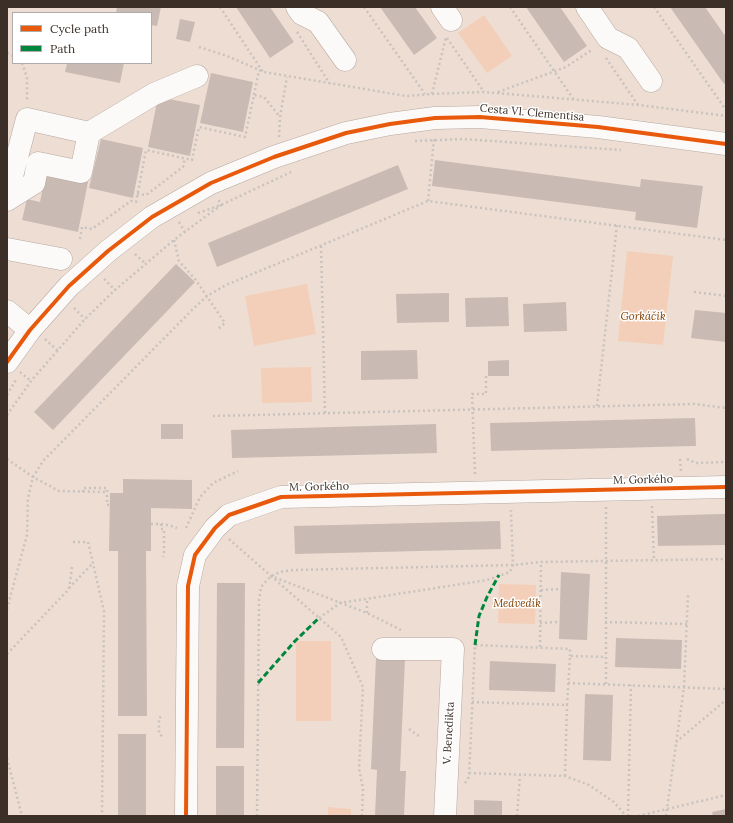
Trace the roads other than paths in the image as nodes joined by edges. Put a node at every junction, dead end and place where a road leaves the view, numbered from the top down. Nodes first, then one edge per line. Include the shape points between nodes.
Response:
1 (587, 7) edge
2 (299, 10) edge
3 (346, 60) dead end
4 (197, 76) dead end
5 (651, 81) dead end
6 (89, 133) junction
7 (726, 144) edge
8 (7, 196) edge
9 (7, 200) edge
10 (7, 249) edge
11 (61, 259) dead end
12 (7, 311) edge
13 (41, 336) junction
14 (17, 367) edge
15 (726, 487) edge
16 (383, 649) dead end
17 (186, 816) edge
18 (445, 816) edge

1 - 5 street via 607,48 628,48
2 - 3 street via 318,22
4 - 6 street via 154,94
6 - 8 street via 27,119
6 - 9 street via 81,172 38,163 34,183
7 - 13 street, Cesta Vl. Clementisa via 480,117 435,118 346,133 274,157 211,184 152,217 69,286
10 - 11 street
12 - 13 street
13 - 14 street, Cesta Vl. Clementisa
15 - 17 street, M. Gorkého via 281,497 229,515 214,528 195,555 188,586
16 - 18 street, V. Benedikta via 454,649

